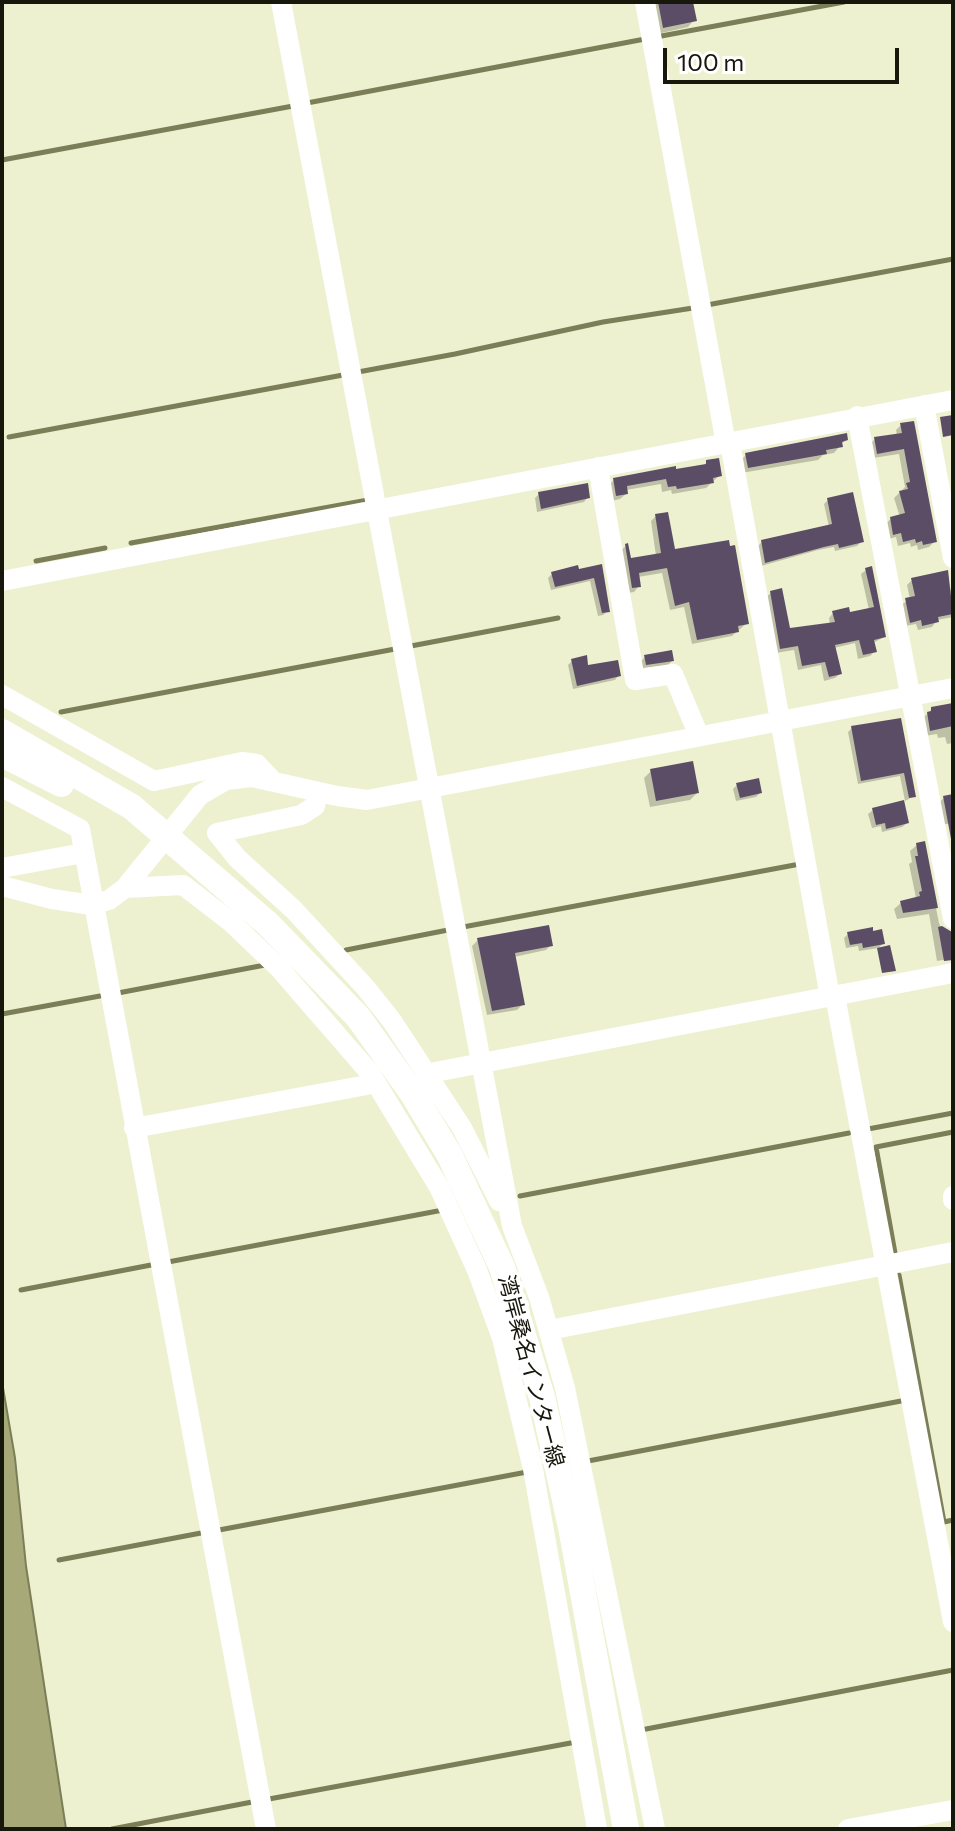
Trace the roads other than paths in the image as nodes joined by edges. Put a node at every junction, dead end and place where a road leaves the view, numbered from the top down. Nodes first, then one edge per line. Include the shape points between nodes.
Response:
1 (281, 2) edge
2 (645, 2) edge
3 (953, 400) edge
4 (924, 405) junction
5 (857, 416) junction
6 (728, 443) junction
7 (598, 467) junction
8 (377, 510) junction
9 (953, 558) edge
10 (2, 581) edge
11 (953, 688) edge
12 (2, 695) edge
13 (909, 696) junction
14 (781, 720) junction
15 (2, 732) edge
16 (699, 736) junction
17 (2, 754) edge
18 (273, 781) junction
19 (2, 787) edge
20 (430, 788) junction
21 (318, 792) junction
22 (168, 836) junction
23 (83, 853) junction
24 (2, 868) edge
25 (2, 886) edge
26 (125, 888) junction
27 (92, 905) junction
28 (953, 919) edge
29 (953, 973) edge
30 (832, 996) junction
31 (483, 1063) junction
32 (435, 1072) dead end
33 (367, 1085) dead end
34 (134, 1128) junction
35 (512, 1226) junction
36 (953, 1252) edge
37 (886, 1265) junction
38 (549, 1330) junction
39 (953, 1622) edge
40 (953, 1810) edge
41 (266, 1829) edge
42 (597, 1829) edge
43 (626, 1829) edge
44 (655, 1829) edge
45 (848, 1829) edge

1 - 8 street
2 - 6 street
3 - 4 street
4 - 5 street
4 - 9 street
5 - 6 street
5 - 13 street
6 - 7 street
6 - 14 street
7 - 8 street
7 - 16 street via 635,680 673,674
8 - 10 street
8 - 20 street
11 - 13 street
12 - 18 street via 154,781 242,762 257,764
13 - 14 street
13 - 28 street
14 - 16 street
14 - 30 street
15 - 22 main road, 湾岸桑名インター線 via 119,799
16 - 20 street
17 - 22 main road, 湾岸桑名インター線 via 122,821
18 - 21 street
18 - 22 street via 226,780 200,795
19 - 23 street via 80,829
20 - 21 street via 367,800
20 - 31 street
21 - 35 street via 315,806 301,815 217,833 392,1021 462,1128
22 - 26 street
22 - 43 main road, 湾岸桑名インター線 via 268,924 358,1017 413,1094 486,1229 542,1397
23 - 24 street
23 - 27 street
25 - 27 street
26 - 27 street
26 - 42 street via 183,885 231,922 279,968 370,1073 439,1187 477,1270 505,1352 533,1469
27 - 34 street
29 - 30 street
30 - 31 street
30 - 37 street
31 - 32 street
31 - 35 street
33 - 34 street
34 - 41 street
35 - 38 street
36 - 37 street
37 - 38 street
37 - 39 street
38 - 44 street via 579,1449
40 - 45 street

